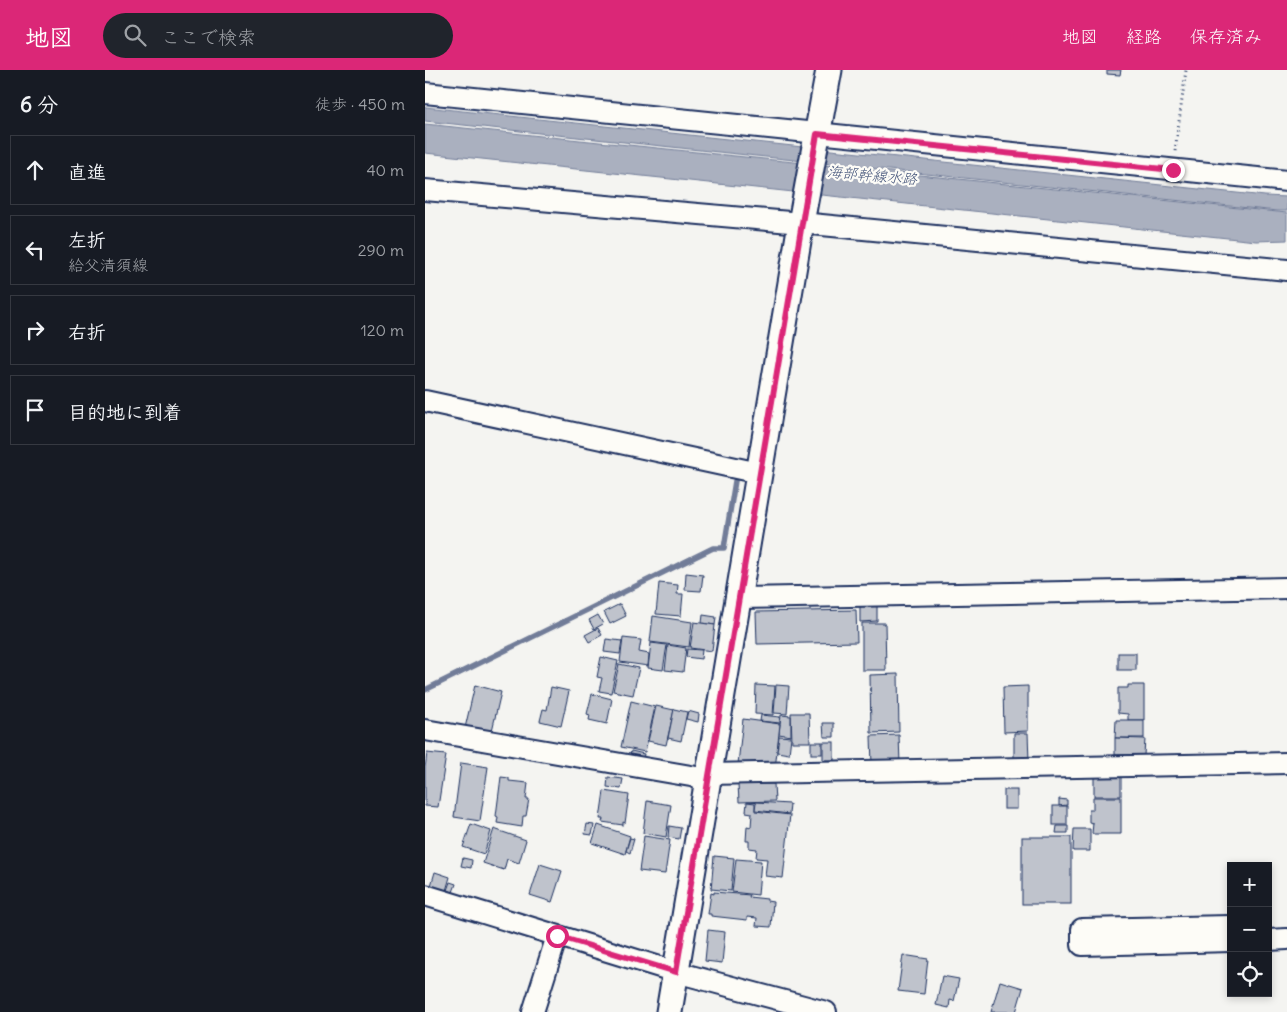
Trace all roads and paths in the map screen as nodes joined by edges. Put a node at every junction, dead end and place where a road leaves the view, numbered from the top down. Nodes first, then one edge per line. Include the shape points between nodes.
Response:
1 (829, 70) edge
2 (1186, 70) edge
3 (425, 94) edge
4 (817, 138) junction
5 (1173, 170) junction
6 (1287, 180) edge
7 (425, 190) edge
8 (803, 212) junction
9 (1287, 270) edge
10 (425, 400) edge
11 (759, 473) junction
12 (1287, 588) edge
13 (739, 598) junction
14 (425, 730) edge
15 (1287, 763) edge
16 (709, 777) junction
17 (425, 895) edge
18 (1227, 926) edge
19 (1272, 926) edge
20 (1287, 926) edge
21 (557, 936) junction
22 (1287, 939) edge
23 (1272, 940) edge
24 (1227, 941) edge
25 (676, 972) junction
26 (533, 1012) edge
27 (669, 1012) edge
28 (826, 1012) edge

1 - 4 main road
2 - 5 path
3 - 4 street
4 - 5 street
4 - 8 main road
5 - 6 street
7 - 8 street
8 - 9 street
8 - 11 main road
10 - 11 street
11 - 13 main road
12 - 13 street
13 - 16 main road
14 - 16 street
15 - 16 street
16 - 25 main road
17 - 21 street
18 - 24 street via 1082,929 1082,945
19 - 20 street
21 - 25 street
21 - 26 street
22 - 23 street
25 - 27 main road
25 - 28 street

